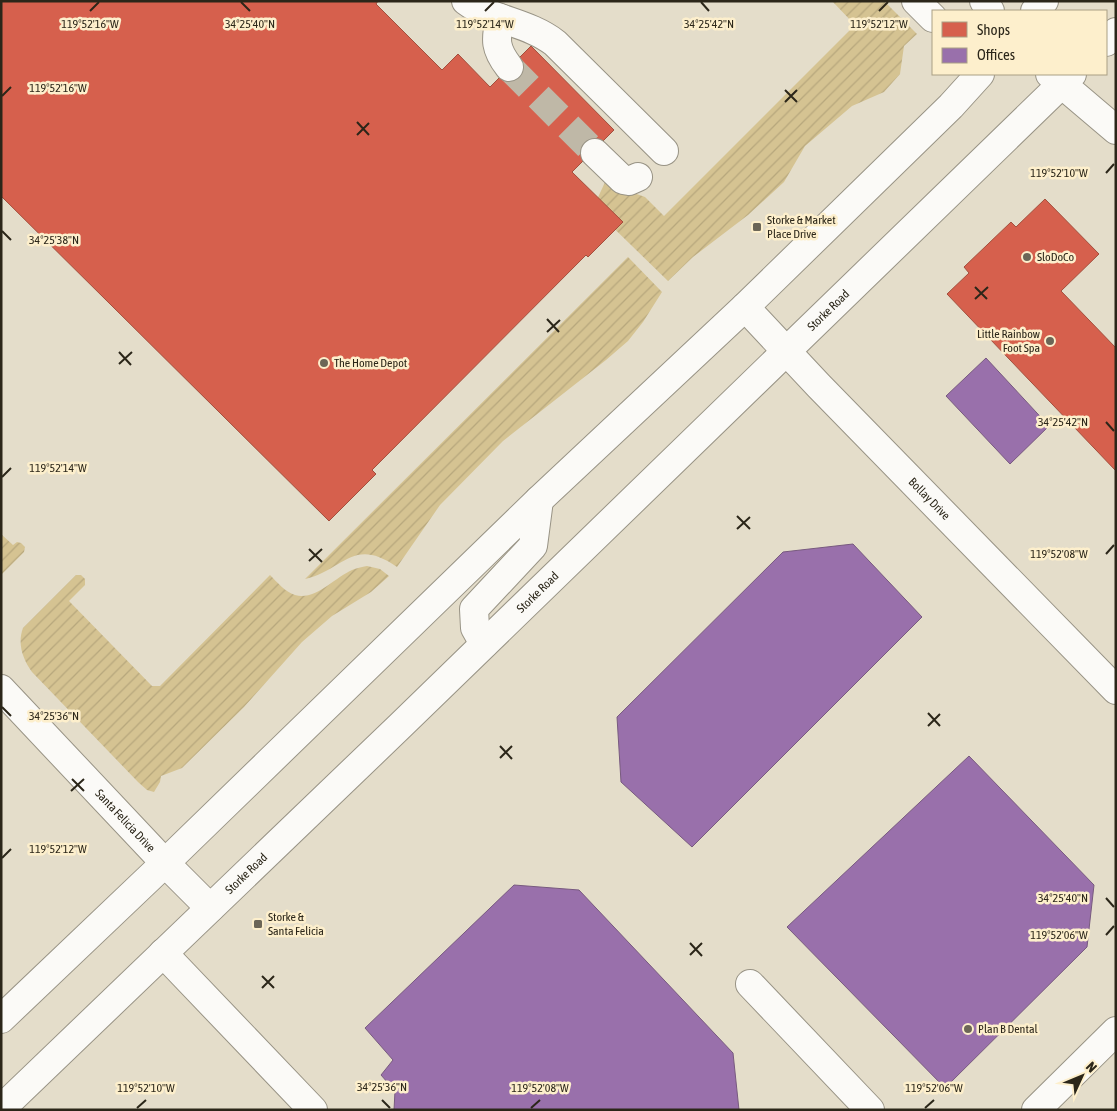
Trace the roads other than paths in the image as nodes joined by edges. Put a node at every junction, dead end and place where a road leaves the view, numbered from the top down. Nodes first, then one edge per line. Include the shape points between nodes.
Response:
1 (466, 1) edge
2 (916, 1) edge
3 (932, 17) edge
4 (500, 18) junction
5 (1116, 32) edge
6 (1107, 41) edge
7 (509, 67) tunnel mouth
8 (979, 75) edge
9 (1061, 77) edge
10 (1116, 130) edge
11 (664, 151) dead end
12 (595, 153) tunnel mouth
13 (638, 177) dead end
14 (745, 308) junction
15 (787, 352) junction
16 (538, 500) junction
17 (484, 644) junction
18 (1, 689) edge
19 (1116, 690) edge
20 (165, 863) junction
21 (210, 908) junction
22 (164, 953) junction
23 (750, 984) dead end
24 (1, 1019) edge
25 (1116, 1031) edge
26 (1, 1109) edge
27 (314, 1110) edge
28 (870, 1110) edge
29 (1036, 1110) edge

1 - 4 main road
2 - 3 main road
4 - 7 main road via 496,44
4 - 11 main road via 534,30 555,43
5 - 6 main road
8 - 14 main road
9 - 10 main road
9 - 15 main road, Storke Road
12 - 13 main road via 623,180
14 - 15 main road, Bollay Drive
14 - 16 main road
15 - 17 main road, Storke Road
15 - 19 main road, Bollay Drive
16 - 17 main road via 533,546 474,609 475,628
16 - 20 main road
17 - 21 main road, Storke Road
18 - 20 main road, Santa Felicia Drive
20 - 21 main road, Santa Felicia Drive
20 - 24 main road
21 - 22 main road, Storke Road
22 - 26 main road, Storke Road
22 - 27 main road
23 - 28 main road
25 - 29 main road

